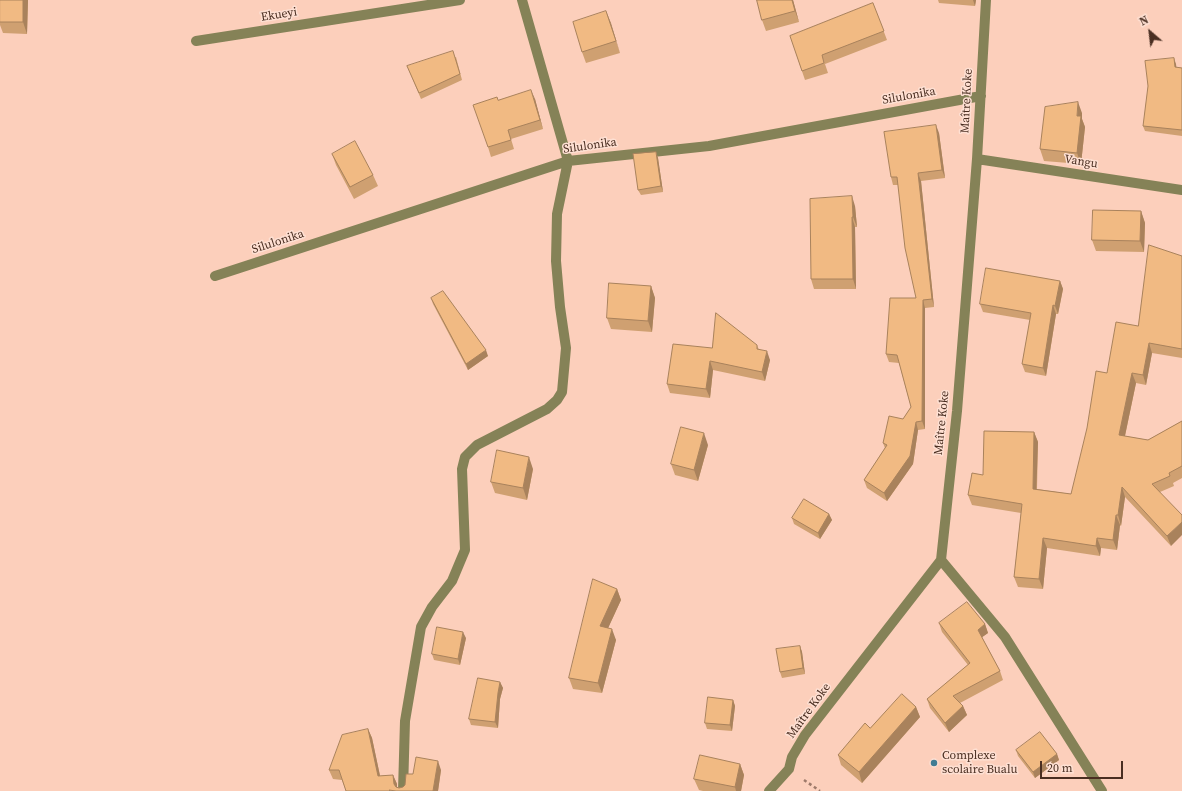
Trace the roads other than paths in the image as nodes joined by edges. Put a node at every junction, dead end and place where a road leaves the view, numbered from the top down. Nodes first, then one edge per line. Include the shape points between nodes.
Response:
1 (460, 0) edge
2 (522, 0) edge
3 (986, 0) edge
4 (196, 41) dead end
5 (981, 96) junction
6 (977, 159) junction
7 (568, 161) junction
8 (1182, 190) edge
9 (215, 276) dead end
10 (941, 560) junction
11 (403, 791) edge
12 (769, 791) edge
13 (1102, 791) edge

1 - 4 street, Ekueyi
2 - 7 street
3 - 5 street, Maître Koke
5 - 6 street, Maître Koke
5 - 7 street, Silulonika via 709,146
6 - 8 street, Vangu
6 - 10 street, Maître Koke via 957,411
7 - 9 street, Silulonika
7 - 11 street via 558,214 556,261 566,348 562,392 547,409 477,445 465,457 462,469 465,550 452,581 421,626 405,721
10 - 12 street, Maître Koke via 805,735 789,769
10 - 13 street via 1005,637

